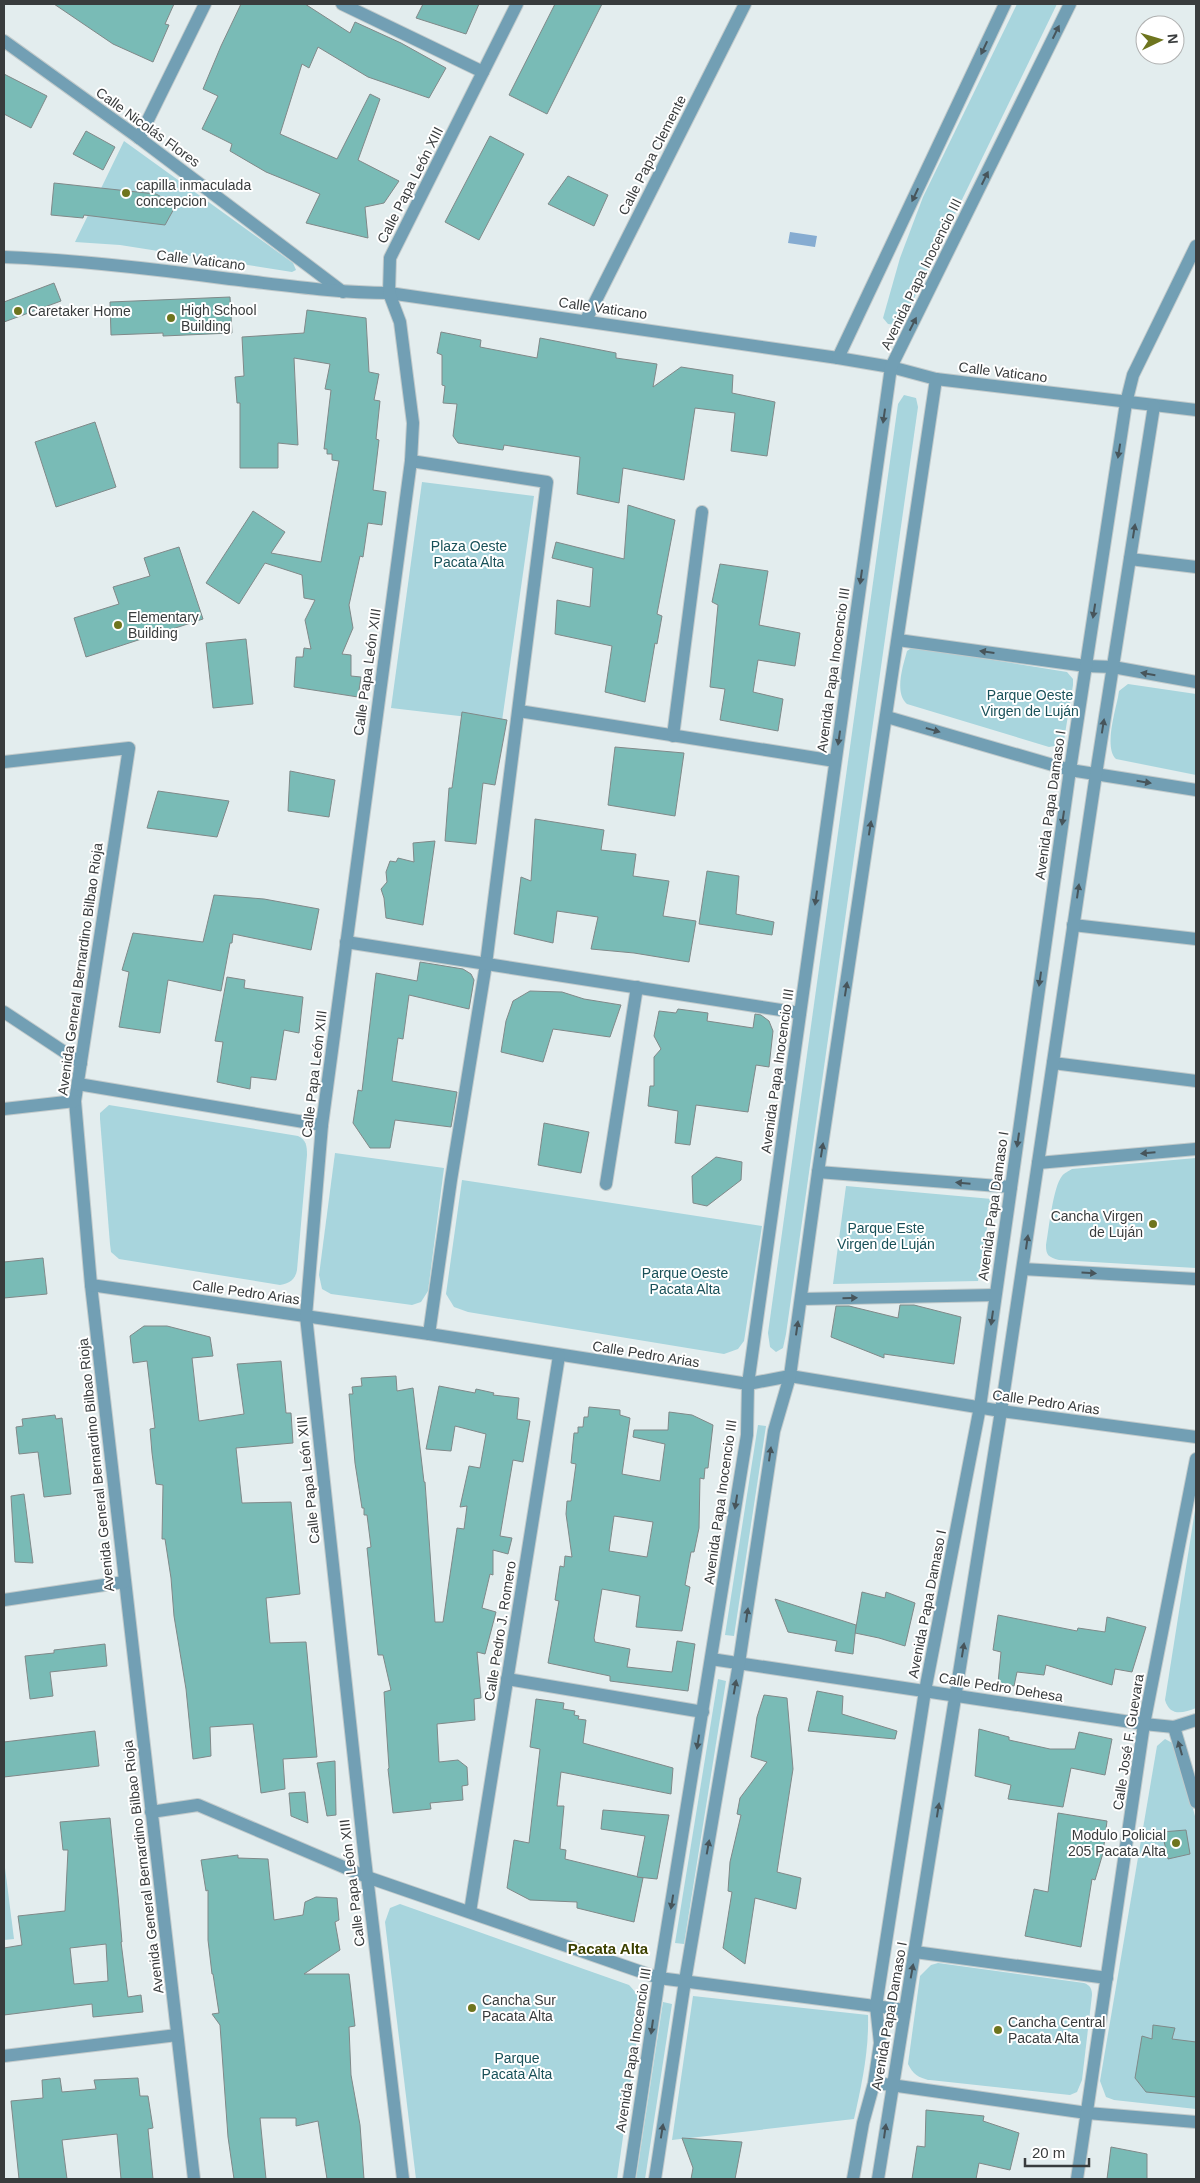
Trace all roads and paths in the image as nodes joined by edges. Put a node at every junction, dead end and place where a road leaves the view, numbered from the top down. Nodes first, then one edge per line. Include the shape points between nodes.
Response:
1 (205, 4) edge
2 (342, 4) edge
3 (517, 4) edge
4 (745, 4) edge
5 (1005, 4) edge
6 (1070, 4) edge
7 (4, 41) edge
8 (483, 72) junction
9 (139, 138) junction
10 (1196, 246) edge
11 (4, 257) edge
12 (344, 293) junction
13 (389, 293) junction
14 (586, 320) junction
15 (838, 358) junction
16 (891, 368) junction
17 (936, 379) junction
18 (1126, 402) junction
19 (1154, 406) junction
20 (1196, 410) edge
21 (411, 461) junction
22 (702, 512) dead end
23 (1130, 559) junction
24 (1196, 566) edge
25 (898, 640) junction
26 (1086, 666) junction
27 (1113, 667) junction
28 (1196, 682) edge
29 (519, 711) junction
30 (887, 717) junction
31 (673, 736) junction
32 (835, 761) junction
33 (4, 762) edge
34 (1070, 770) junction
35 (1096, 774) junction
36 (1196, 790) edge
37 (1073, 926) junction
38 (1196, 939) edge
39 (346, 942) junction
40 (486, 964) junction
41 (637, 987) junction
42 (4, 1012) edge
43 (800, 1013) junction
44 (81, 1063) junction
45 (1053, 1063) junction
46 (1196, 1081) edge
47 (78, 1084) junction
48 (75, 1101) junction
49 (4, 1109) edge
50 (322, 1125) junction
51 (1196, 1149) edge
52 (1038, 1163) junction
53 (818, 1172) junction
54 (606, 1184) dead end
55 (1011, 1187) junction
56 (1023, 1269) junction
57 (1196, 1279) edge
58 (91, 1284) junction
59 (995, 1295) junction
60 (801, 1300) junction
61 (306, 1316) junction
62 (430, 1334) junction
63 (559, 1356) junction
64 (790, 1376) junction
65 (748, 1384) junction
66 (980, 1408) junction
67 (1001, 1411) junction
68 (1196, 1437) edge
69 (1196, 1459) edge
70 (124, 1582) junction
71 (4, 1600) edge
72 (711, 1659) junction
73 (739, 1663) junction
74 (507, 1679) junction
75 (926, 1691) junction
76 (956, 1696) junction
77 (703, 1712) junction
78 (1196, 1720) edge
79 (1144, 1724) junction
80 (1174, 1727) junction
81 (1196, 1802) edge
82 (151, 1812) junction
83 (367, 1877) junction
84 (470, 1912) junction
85 (915, 1952) junction
86 (659, 1978) junction
87 (1107, 1978) junction
88 (685, 1982) junction
89 (876, 2006) junction
90 (905, 2010) junction
91 (177, 2035) junction
92 (4, 2056) edge
93 (874, 2084) junction
94 (892, 2084) junction
95 (1086, 2113) junction
96 (1196, 2122) edge
97 (194, 2179) edge
98 (403, 2179) edge
99 (629, 2179) edge
100 (655, 2179) edge
101 (853, 2179) edge
102 (878, 2179) edge
103 (1077, 2179) edge

1 - 9 street
2 - 8 street
3 - 8 street, Calle Papa León XIII
4 - 14 street, Calle Papa Clemente
5 -> 15 street
16 -> 6 street, Avenida Papa Inocencio III
7 - 9 street, Calle Nicolás Flores
8 - 13 street, Calle Papa León XIII via 390,258
9 - 12 street, Calle Nicolás Flores
10 - 18 street, Avenida Papa Damaso I via 1132,375
11 - 12 street, Calle Vaticano via 121,265
12 - 13 street, Calle Vaticano
13 - 14 street, Calle Vaticano
13 - 21 street, Calle Papa León XIII via 400,322 413,423
14 - 15 street, Calle Vaticano
15 - 16 street, Calle Vaticano
16 - 17 street, Calle Vaticano
16 -> 32 street, Avenida Papa Inocencio III
17 - 18 street, Calle Vaticano
17 - 25 street
18 - 19 street, Calle Vaticano
18 -> 26 street, Avenida Papa Damaso I
19 - 20 street, Calle Vaticano
23 -> 19 street, Avenida Papa Damaso I
21 - 29 street via 547,482
21 - 39 street, Calle Papa León XIII
22 - 31 street
23 - 24 street
23 - 27 street, Avenida Papa Damaso I
26 -> 25 street
25 - 30 street
26 - 27 street
26 - 34 street, Avenida Papa Damaso I
28 -> 27 street
35 -> 27 street, Avenida Papa Damaso I
29 - 31 street
29 - 40 street
30 -> 34 street
53 -> 30 street
31 - 32 street
32 -> 43 street, Avenida Papa Inocencio III
33 - 44 street, Avenida General Bernardino Bilbao Rioja via 128,748
34 - 35 street
34 -> 55 street, Avenida Papa Damaso I
35 -> 36 street
37 -> 35 street, Avenida Papa Damaso I
37 - 38 street
37 - 45 street, Avenida Papa Damaso I
39 - 40 street
39 - 50 street, Calle Papa León XIII
40 - 41 street
40 - 62 street
41 - 43 street
41 - 54 street
42 - 44 street
43 - 65 street, Avenida Papa Inocencio III
44 - 47 street, Avenida General Bernardino Bilbao Rioja
45 - 46 street
45 - 52 street, Avenida Papa Damaso I
47 - 48 street, Avenida General Bernardino Bilbao Rioja
47 - 50 street
48 - 49 street
48 - 58 street, Avenida General Bernardino Bilbao Rioja
50 - 61 street, Calle Papa León XIII
51 -> 52 street
56 -> 52 street, Avenida Papa Damaso I
55 -> 53 street
53 - 60 street
55 - 59 street, Avenida Papa Damaso I
56 -> 57 street
56 - 67 street, Avenida Papa Damaso I
58 - 61 street, Calle Pedro Arias
58 - 70 street, Avenida General Bernardino Bilbao Rioja
60 -> 59 street
59 -> 66 street, Avenida Papa Damaso I
64 -> 60 street
61 - 62 street, Calle Pedro Arias
61 - 83 street, Calle Papa León XIII
62 - 63 street, Calle Pedro Arias
63 - 65 street, Calle Pedro Arias
63 - 74 street, Calle Pedro J. Romero
64 - 65 street, Calle Pedro Arias
64 - 66 street, Calle Pedro Arias
73 -> 64 street via 774,1431
65 -> 72 street, Avenida Papa Inocencio III via 747,1435
66 - 67 street, Calle Pedro Arias
66 - 75 street, Avenida Papa Damaso I
67 - 68 street, Calle Pedro Arias
76 -> 67 street, Avenida Papa Damaso I
69 - 79 street, Calle José F. Guevara
70 - 71 street
70 - 82 street, Avenida General Bernardino Bilbao Rioja
72 - 73 street, Calle Pedro Dehesa
72 - 77 street, Avenida Papa Inocencio III
73 - 75 street, Calle Pedro Dehesa
88 -> 73 street
74 - 77 street
74 - 84 street, Calle Pedro J. Romero
75 - 76 street, Calle Pedro Dehesa
75 - 89 street, Avenida Papa Damaso I
76 - 79 street, Calle Pedro Dehesa
85 -> 76 street, Avenida Papa Damaso I
77 -> 86 street, Avenida Papa Inocencio III
78 - 80 street, Calle Pedro Dehesa
79 - 80 street, Calle Pedro Dehesa
79 - 87 street, Calle José F. Guevara
81 -> 80 street
82 - 83 street via 198,1805
82 - 91 street, Avenida General Bernardino Bilbao Rioja
83 - 84 street
83 - 98 street, Calle Papa León XIII
84 - 86 street
85 - 87 street
90 -> 85 street, Avenida Papa Damaso I
86 - 88 street
86 -> 99 street, Avenida Papa Inocencio III
87 - 95 street, Calle José F. Guevara
88 - 89 street
100 -> 88 street
89 - 90 street
89 - 93 street, Avenida Papa Damaso I via 880,2043
90 - 94 street, Avenida Papa Damaso I
91 - 92 street
91 - 97 street, Avenida General Bernardino Bilbao Rioja
93 - 94 street
93 - 101 street, Avenida Papa Damaso I
94 - 95 street
102 -> 94 street, Avenida Papa Damaso I
95 - 96 street
95 - 103 street, Calle José F. Guevara

